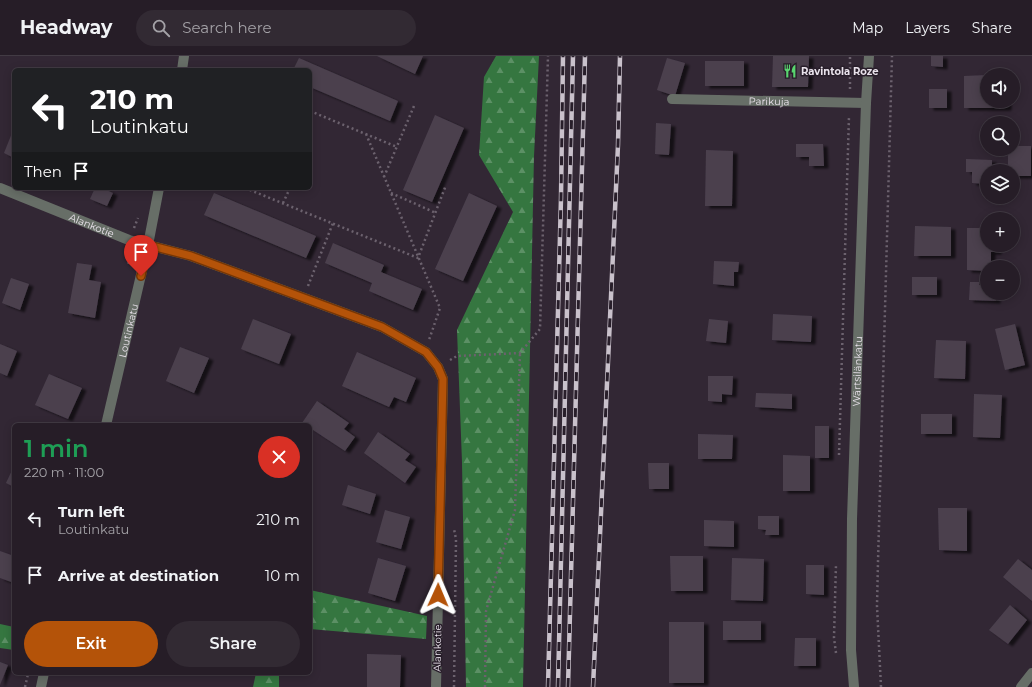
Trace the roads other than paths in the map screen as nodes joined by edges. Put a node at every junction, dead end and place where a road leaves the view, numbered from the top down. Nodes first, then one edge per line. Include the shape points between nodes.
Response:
1 (184, 56) edge
2 (869, 56) edge
3 (182, 68) edge
4 (672, 99) dead end
5 (866, 103) junction
6 (0, 188) edge
7 (159, 190) edge
8 (148, 245) junction
9 (106, 423) edge
10 (1032, 673) edge
11 (44, 675) edge
12 (41, 687) edge
13 (436, 687) edge
14 (854, 687) edge
15 (1022, 687) edge

1 - 3 street
2 - 5 street, Wärtsilänkatu
4 - 5 street, Parikuja
5 - 14 street, Wärtsilänkatu via 852,519 851,650
6 - 8 street, Alankotie via 129,240
7 - 8 street, Loutinkatu
8 - 9 street, Loutinkatu
8 - 13 street, Alankotie via 191,256 382,327 426,352 438,367 443,379
10 - 15 street
11 - 12 street

